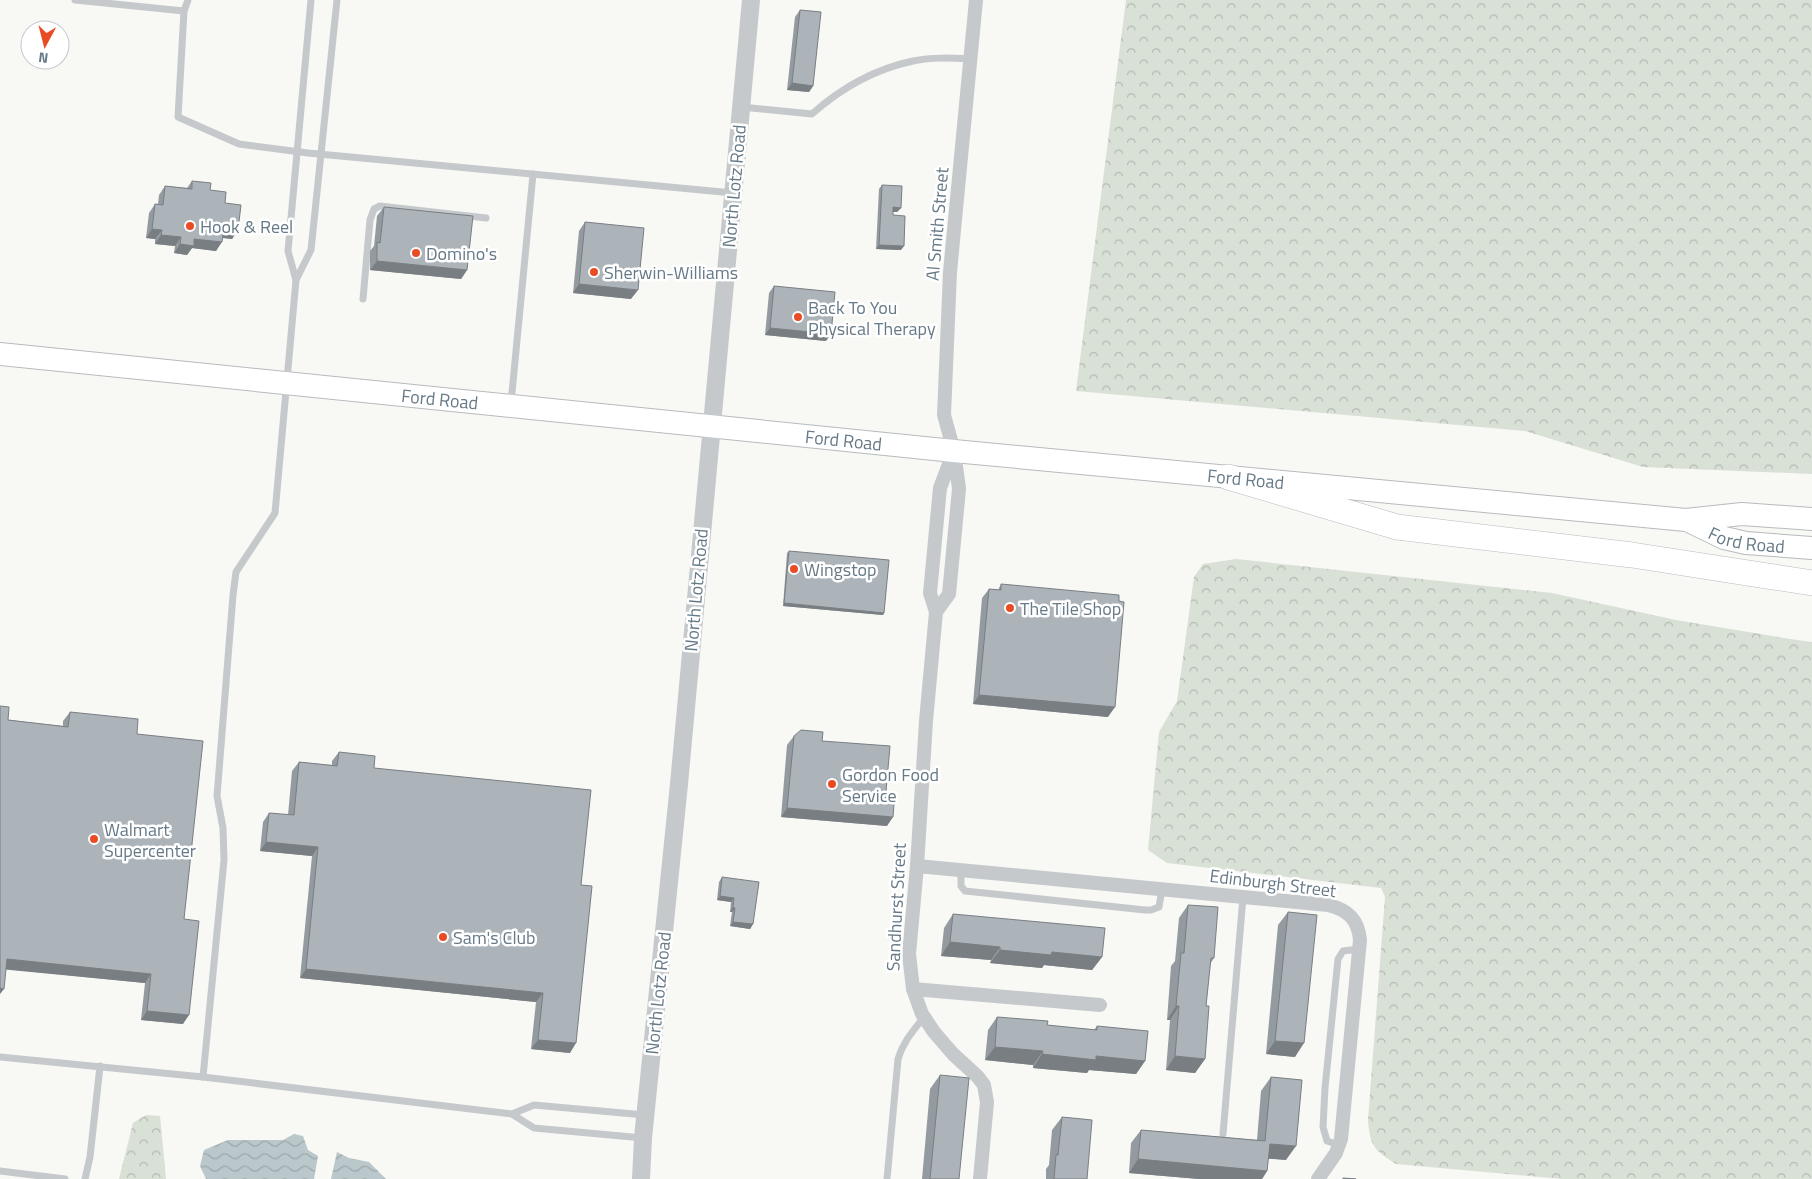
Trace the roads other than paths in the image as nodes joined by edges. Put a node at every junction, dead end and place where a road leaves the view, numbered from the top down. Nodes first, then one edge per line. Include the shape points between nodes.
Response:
1 (75, 0) edge
2 (188, 0) edge
3 (311, 0) edge
4 (337, 0) edge
5 (752, 0) edge
6 (976, 0) edge
7 (184, 11) junction
8 (970, 59) junction
9 (741, 107) junction
10 (297, 151) junction
11 (321, 154) junction
12 (533, 174) junction
13 (733, 193) junction
14 (486, 218) dead end
15 (296, 280) junction
16 (363, 299) dead end
17 (0, 354) edge
18 (287, 383) junction
19 (511, 406) junction
20 (711, 426) junction
21 (954, 451) junction
22 (1228, 477) junction
23 (1812, 519) edge
24 (1686, 520) junction
25 (1812, 548) edge
26 (1812, 583) edge
27 (936, 612) junction
28 (917, 866) junction
29 (961, 870) junction
30 (1162, 889) junction
31 (1243, 897) junction
32 (1359, 949) junction
33 (913, 989) junction
34 (1100, 1005) dead end
35 (924, 1017) junction
36 (0, 1057) edge
37 (100, 1066) junction
38 (203, 1077) junction
39 (512, 1114) junction
40 (646, 1115) junction
41 (1223, 1134) dead end
42 (643, 1138) junction
43 (1339, 1145) junction
44 (0, 1171) edge
45 (65, 1179) edge
46 (85, 1179) edge
47 (641, 1179) edge
48 (887, 1179) edge
49 (980, 1179) edge
50 (1318, 1179) edge

1 - 7 lane
2 - 7 lane
3 - 10 lane
4 - 11 lane
5 - 9 street, North Lotz Road
6 - 8 street, Al Smith Street
7 - 10 lane via 178,117 239,144
8 - 9 lane via 913,61 887,69 858,81 812,114
8 - 21 street, Al Smith Street via 950,272 944,405
9 - 13 street, North Lotz Road
10 - 11 lane
10 - 15 lane via 288,250
11 - 12 lane
11 - 15 lane via 311,250
12 - 13 lane
12 - 19 lane
13 - 20 street, North Lotz Road
14 - 16 lane via 380,206 374,209 370,220
15 - 18 lane
17 - 18 main road, Ford Road
18 - 19 main road, Ford Road
18 - 38 lane via 275,513 236,572 217,796 224,860
19 - 20 main road, Ford Road
20 - 21 main road, Ford Road
20 - 40 street, North Lotz Road
21 - 22 main road, Ford Road
21 - 27 street, Sandhurst Street via 940,488 930,593
21 - 27 street, Sandhurst Street via 959,489 949,594
22 - 24 main road, Ford Road
22 - 26 highway via 1397,527 1632,555
23 - 24 main road, Ford Road via 1742,514
24 - 25 main road, Ford Road via 1724,538 1746,543
27 - 28 street, Sandhurst Street
28 - 29 street, Edinburgh Street
28 - 33 street, Sandhurst Street via 909,954
29 - 30 street, Edinburgh Street
29 - 30 lane via 961,886 965,892 1145,910 1159,907
30 - 31 street, Edinburgh Street
31 - 32 street, Edinburgh Street via 1341,908 1351,915 1357,926
31 - 41 lane
32 - 43 street, Edinburgh Street
32 - 43 lane via 1343,950 1338,959 1323,1126 1327,1141
33 - 34 street
33 - 35 street, Sandhurst Street
35 - 48 lane via 901,1047 898,1059
35 - 49 street, Sandhurst Street via 953,1054 984,1085 987,1102
36 - 37 lane
37 - 38 lane
37 - 46 lane
38 - 39 lane
39 - 40 lane via 534,1105
39 - 42 lane via 534,1128
40 - 42 street, North Lotz Road
42 - 47 street, North Lotz Road
43 - 50 street, Edinburgh Street
44 - 45 lane

